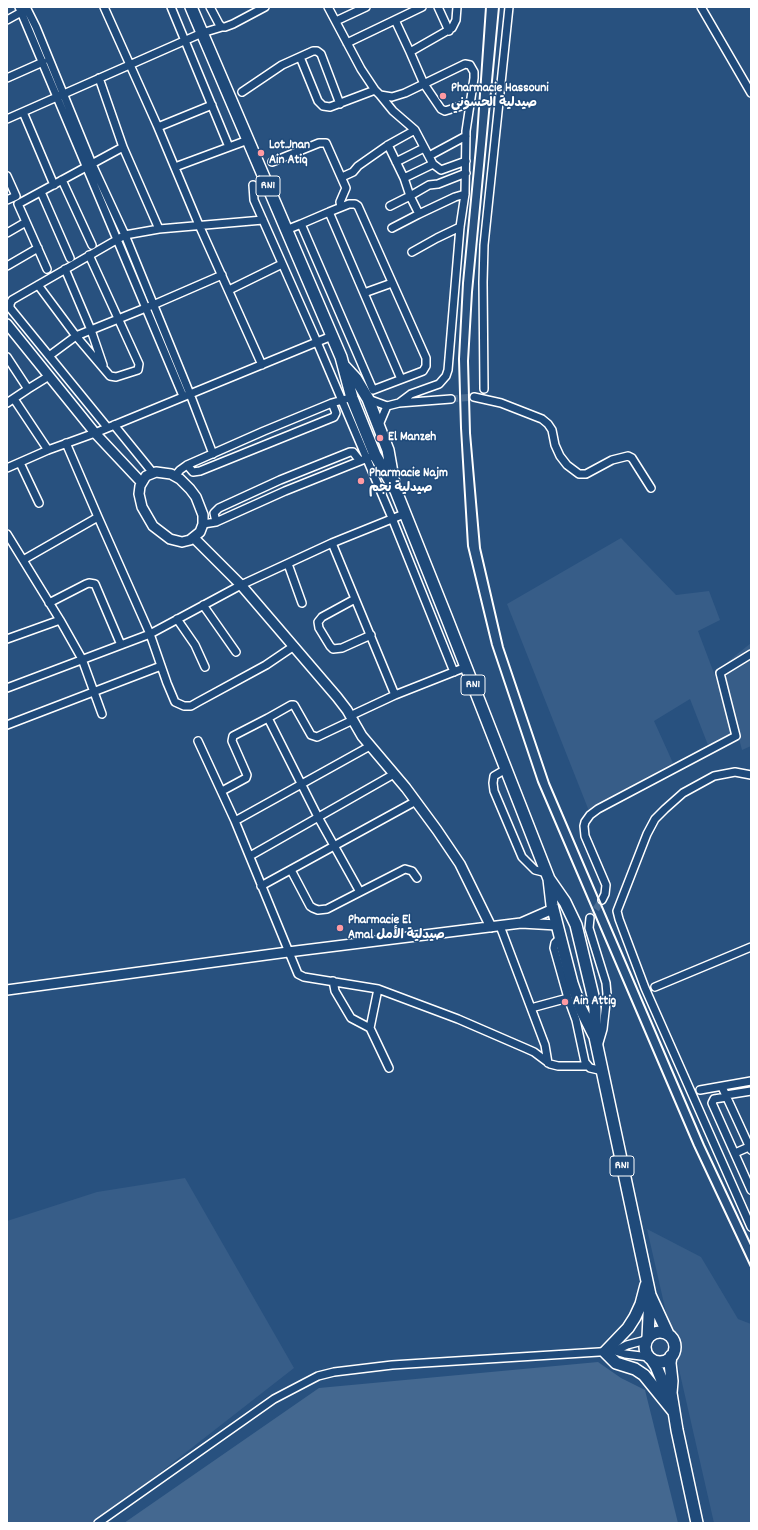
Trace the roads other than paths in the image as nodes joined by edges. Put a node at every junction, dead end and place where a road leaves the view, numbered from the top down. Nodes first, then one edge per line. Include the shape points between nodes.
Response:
1 (104, 7) edge
2 (171, 7) edge
3 (191, 7) edge
4 (210, 7) edge
5 (265, 7) edge
6 (328, 7) edge
7 (366, 7) edge
8 (422, 7) edge
9 (438, 7) edge
10 (457, 7) edge
11 (509, 7) edge
12 (701, 7) edge
13 (23, 9) edge
14 (7, 20) edge
15 (395, 20) junction
16 (336, 21) junction
17 (222, 27) junction
18 (449, 31) junction
19 (202, 33) junction
20 (185, 41) junction
21 (347, 43) junction
22 (410, 52) junction
23 (300, 57) junction
24 (43, 62) junction
25 (130, 65) junction
26 (7, 78) edge
27 (99, 78) junction
28 (424, 84) junction
29 (242, 92) dead end
30 (377, 93) junction
31 (751, 93) edge
32 (60, 95) junction
33 (471, 103) junction
34 (340, 104) junction
35 (212, 105) junction
36 (23, 112) junction
37 (7, 119) edge
38 (158, 127) junction
39 (415, 130) junction
40 (466, 136) junction
41 (248, 140) junction
42 (388, 145) junction
43 (123, 147) junction
44 (229, 147) junction
45 (424, 148) junction
46 (429, 156) junction
47 (466, 161) junction
48 (272, 162) dead end
49 (396, 162) junction
50 (433, 164) junction
51 (89, 165) junction
52 (176, 167) junction
53 (466, 173) junction
54 (7, 176) edge
55 (342, 178) junction
56 (404, 178) junction
57 (62, 180) junction
58 (54, 185) junction
59 (253, 185) dead end
60 (40, 192) junction
61 (465, 194) junction
62 (410, 196) junction
63 (7, 200) edge
64 (390, 206) dead end
65 (341, 207) junction
66 (330, 212) junction
67 (419, 214) junction
68 (263, 220) junction
69 (26, 222) junction
70 (301, 224) junction
71 (199, 225) junction
72 (460, 227) junction
73 (392, 228) dead end
74 (159, 229) junction
75 (286, 230) junction
76 (7, 233) edge
77 (125, 235) junction
78 (117, 238) junction
79 (92, 245) dead end
80 (38, 248) junction
81 (412, 252) dead end
82 (89, 255) junction
83 (70, 258) dead end
84 (282, 264) junction
85 (7, 266) edge
86 (47, 269) dead end
87 (65, 269) junction
88 (222, 275) junction
89 (392, 283) junction
90 (38, 285) junction
91 (229, 290) junction
92 (364, 294) junction
93 (150, 307) junction
94 (119, 319) junction
95 (7, 324) edge
96 (91, 330) junction
97 (76, 336) junction
98 (332, 336) junction
99 (317, 342) junction
100 (50, 356) junction
101 (7, 357) edge
102 (262, 364) junction
103 (344, 365) junction
104 (105, 371) junction
105 (49, 376) junction
106 (401, 379) junction
107 (484, 389) dead end
108 (28, 390) junction
109 (186, 395) junction
110 (474, 397) tunnel mouth
111 (14, 399) junction
112 (347, 399) junction
113 (368, 399) junction
114 (451, 399) tunnel mouth
115 (7, 403) edge
116 (332, 403) junction
117 (399, 403) junction
118 (387, 406) junction
119 (111, 426) junction
120 (379, 426) junction
121 (264, 431) junction
122 (95, 433) junction
123 (269, 442) junction
124 (66, 443) junction
125 (48, 450) junction
126 (388, 450) junction
127 (213, 454) junction
128 (367, 458) junction
129 (20, 462) junction
130 (187, 465) junction
131 (7, 468) edge
132 (153, 473) junction
133 (175, 476) junction
134 (280, 480) junction
135 (141, 482) junction
136 (651, 488) dead end
137 (285, 491) junction
138 (396, 492) junction
139 (39, 503) dead end
140 (404, 514) junction
141 (98, 517) junction
142 (392, 518) junction
143 (216, 522) junction
144 (203, 524) junction
145 (7, 534) edge
146 (194, 538) junction
147 (332, 543) junction
148 (23, 560) junction
149 (288, 564) junction
150 (241, 585) junction
151 (356, 599) junction
152 (49, 603) junction
153 (302, 603) dead end
154 (203, 605) junction
155 (177, 619) junction
156 (60, 620) junction
157 (150, 634) junction
158 (371, 635) junction
159 (7, 639) edge
160 (121, 645) junction
161 (294, 646) junction
162 (236, 652) dead end
163 (751, 654) edge
164 (82, 659) junction
165 (161, 666) junction
166 (205, 667) dead end
167 (466, 667) junction
168 (454, 672) junction
169 (7, 688) edge
170 (94, 692) junction
171 (396, 695) junction
172 (102, 714) dead end
173 (268, 718) junction
174 (352, 718) junction
175 (7, 725) edge
176 (198, 741) dead end
177 (370, 746) junction
178 (506, 769) junction
179 (394, 774) junction
180 (751, 775) edge
181 (302, 785) junction
182 (222, 791) junction
183 (416, 801) junction
184 (318, 817) junction
185 (235, 821) junction
186 (334, 847) junction
187 (250, 856) junction
188 (291, 870) junction
189 (548, 876) junction
190 (417, 878) dead end
191 (261, 886) junction
192 (360, 892) junction
193 (602, 900) tunnel mouth
194 (553, 909) junction
195 (573, 918) junction
196 (590, 918) tunnel mouth
197 (521, 922) junction
198 (556, 923) junction
199 (495, 926) junction
200 (751, 947) edge
201 (288, 952) junction
202 (603, 973) junction
203 (333, 981) junction
204 (592, 987) junction
205 (655, 987) dead end
206 (378, 989) junction
207 (7, 990) edge
208 (572, 996) junction
209 (531, 1008) junction
210 (370, 1028) junction
211 (595, 1037) junction
212 (598, 1049) junction
213 (548, 1063) junction
214 (587, 1066) junction
215 (389, 1068) dead end
216 (603, 1071) junction
217 (751, 1082) edge
218 (722, 1087) junction
219 (700, 1090) dead end
220 (751, 1091) edge
221 (727, 1096) junction
222 (751, 1147) edge
223 (735, 1153) junction
224 (751, 1190) edge
225 (751, 1227) edge
226 (647, 1279) junction
227 (650, 1295) junction
228 (668, 1334) junction
229 (647, 1339) junction
230 (610, 1351) junction
231 (672, 1356) junction
232 (650, 1358) junction
233 (671, 1393) junction
234 (674, 1412) junction
235 (98, 1523) edge
236 (697, 1523) edge

1 - 25 street
2 - 20 street
3 - 19 main road, RN1
4 - 17 street
5 - 17 street
6 - 16 street
7 - 16 street
8 - 15 street
9 - 18 street
10 - 18 street via 454,25
11 - 107 street via 484,245
12 - 31 street
13 - 14 street
13 - 24 street
13 - 32 street
15 - 21 street
15 - 22 street
16 - 21 street
17 - 19 street
18 - 22 street
19 - 20 street
19 - 41 main road, RN1
20 - 25 street
20 - 35 street
21 - 30 street
22 - 28 street
23 - 29 street via 282,65
23 - 34 street via 320,104 327,108
23 - 34 street via 315,50 320,52
24 - 26 street
24 - 32 street
25 - 27 street
25 - 38 street
27 - 32 street
27 - 43 street
28 - 30 street via 392,97
28 - 33 street via 443,110
28 - 33 street via 468,64 474,74
30 - 34 street
30 - 39 street
32 - 36 street
32 - 51 street
33 - 40 street
35 - 38 street
35 - 44 street
36 - 37 street
36 - 58 street
38 - 52 street
39 - 42 street
39 - 45 street
40 - 46 street
40 - 47 street
41 - 44 street
41 - 75 main road, RN1
42 - 49 street
42 - 55 street
43 - 51 street
43 - 74 street
44 - 52 street
45 - 46 street
45 - 49 street
46 - 50 street
47 - 50 street via 441,170
47 - 53 street
48 - 55 street via 324,142
49 - 56 street
50 - 56 street
51 - 57 street
51 - 77 street
51 - 78 street
52 - 71 street
53 - 61 street
53 - 62 street via 438,184 428,185
54 - 63 street via 16,196
55 - 65 street via 346,188 340,202
56 - 62 street
57 - 58 street
57 - 79 street
58 - 60 street
59 - 68 street via 254,200
60 - 69 street via 18,204
60 - 83 street
61 - 67 street
61 - 72 street
62 - 64 street
62 - 67 street
65 - 66 street
65 - 89 street via 352,204 360,208
66 - 70 street
66 - 92 street
67 - 73 street
68 - 71 street
68 - 84 street
69 - 76 street
69 - 80 street
70 - 75 street
70 - 106 street via 373,390
71 - 74 street
71 - 88 street
72 - 81 street
72 - 117 street via 446,376 440,384 412,394
74 - 77 street
75 - 98 main road, RN1
77 - 78 street
77 - 93 street
78 - 82 street
78 - 93 street
80 - 85 street
80 - 86 street
82 - 87 street
82 - 94 street
84 - 91 street
84 - 99 street
87 - 90 street
87 - 96 street
88 - 91 street
88 - 93 street
89 - 92 street
89 - 106 street via 426,360 424,371
90 - 97 street
90 - 100 street via 12,300 10,308
91 - 102 street
92 - 106 street
93 - 94 street
93 - 109 street
94 - 96 street
94 - 104 street via 139,364 138,370 116,377
95 - 105 street
96 - 97 street
96 - 104 street
97 - 100 street
97 - 104 street
98 - 99 street
98 - 103 main road, RN1
99 - 102 street
99 - 112 street
100 - 119 street
101 - 108 street
102 - 109 street
103 - 112 main road, RN1
103 - 113 main road, RN1
105 - 108 street
105 - 122 street
108 - 111 street
109 - 119 street
109 - 127 street
110 - 136 street via 501,403 542,419 552,430 560,456 579,474 586,474 612,460 628,456 632,458
111 - 115 street
111 - 125 street
112 - 113 main road via 359,396
112 - 116 street
112 - 128 main road, RN1
113 - 118 street
113 - 120 main road, RN1
114 - 117 street
116 - 121 street
116 - 123 street via 336,413 334,417
117 - 118 street
118 - 120 street
119 - 122 street
119 - 132 street
120 - 126 main road, RN1
121 - 123 street
121 - 127 street
122 - 124 street
122 - 135 street
123 - 130 street via 196,473
124 - 125 street
124 - 141 street
125 - 129 street
126 - 128 main road via 382,455
126 - 138 main road, RN1
127 - 130 street
128 - 134 street via 350,452
128 - 137 street
128 - 138 main road, RN1
128 - 142 street
129 - 131 street
129 - 139 street
130 - 133 street
132 - 133 street
132 - 135 street
133 - 144 street via 184,482 196,497 203,515
134 - 137 street
134 - 143 street via 219,508 214,513
135 - 146 street via 139,494 142,507 153,526 174,540 186,541
137 - 143 street
138 - 140 main road, RN1
140 - 142 street
140 - 167 main road, RN1
141 - 148 street
141 - 157 street
142 - 147 street
142 - 168 street
143 - 144 street
144 - 146 street
145 - 148 street
146 - 150 street
147 - 149 street
147 - 151 street
148 - 152 street
149 - 150 street
149 - 153 street
150 - 154 street
150 - 161 street
151 - 158 street
151 - 158 street via 322,617 318,622 319,628 333,649 342,648
152 - 156 street
152 - 160 street via 86,584 95,584
154 - 155 street
154 - 162 street
155 - 157 street
155 - 166 street via 195,645
156 - 159 street
156 - 164 street
157 - 160 street
157 - 165 street
158 - 171 street
160 - 164 street
161 - 165 street via 266,665 190,706 175,702
161 - 174 street
163 - 193 street via 720,673 736,736 598,809 585,822 585,836 606,886
164 - 169 street
164 - 170 street
165 - 170 street
167 - 168 street
167 - 178 main road, RN1
168 - 171 street
170 - 172 street
170 - 175 street
171 - 174 street
173 - 174 street via 294,705 311,735 317,737
173 - 181 street
173 - 182 street via 233,736 232,742 247,775 244,780
174 - 177 street
176 - 182 street
177 - 179 street
177 - 181 street
178 - 189 main road, RN1
178 - 189 street via 494,776 494,791 522,857 535,870
179 - 183 street
179 - 184 street
180 - 225 street via 735,772 714,776 683,793 655,819 617,911 645,988
181 - 184 street
181 - 185 street
182 - 185 street
183 - 186 street
183 - 199 street via 460,864
184 - 186 street
184 - 187 street
185 - 187 street
186 - 188 street
186 - 192 street
187 - 191 street
188 - 191 street
188 - 192 street via 310,906 318,910 327,909
189 - 194 main road, RN1
189 - 195 main road, RN1
190 - 192 street via 412,871 405,869
191 - 201 street
194 - 197 street
194 - 198 main road, RN1
195 - 198 main road via 568,914 563,915 558,917
195 - 204 main road, RN1
196 - 202 street via 589,928
197 - 198 street
197 - 199 street
198 - 208 main road, RN1
199 - 201 street
199 - 209 street
200 - 205 street
201 - 203 street via 298,974
201 - 207 street
202 - 204 street
202 - 212 street via 607,994
203 - 206 street
203 - 210 street via 335,991 351,1018
204 - 208 main road via 589,996
204 - 211 main road, RN1
206 - 210 street
206 - 213 street via 525,1048
208 - 209 street
208 - 211 main road, RN1
208 - 214 street
209 - 213 street
210 - 215 street
211 - 212 main road, RN1
212 - 216 main road, RN1
213 - 214 street via 558,1066
214 - 216 street
216 - 226 main road, RN1
217 - 218 street
218 - 219 street
218 - 221 street
220 - 221 street
221 - 222 street
221 - 223 street via 714,1099 712,1103
222 - 223 street
223 - 224 street
226 - 227 main road, RN1
226 - 230 main road via 635,1317
227 - 228 main road, RN1
227 - 229 main road, RN1
228 - 229 main road via 657,1332
228 - 231 main road via 674,1342
229 - 230 street
229 - 232 main road via 645,1348
230 - 232 street
230 - 234 main road via 613,1360 644,1375
230 - 235 street via 392,1365 318,1376 274,1399
231 - 232 main road via 662,1362
231 - 233 main road
232 - 233 main road
233 - 234 main road
234 - 236 main road

